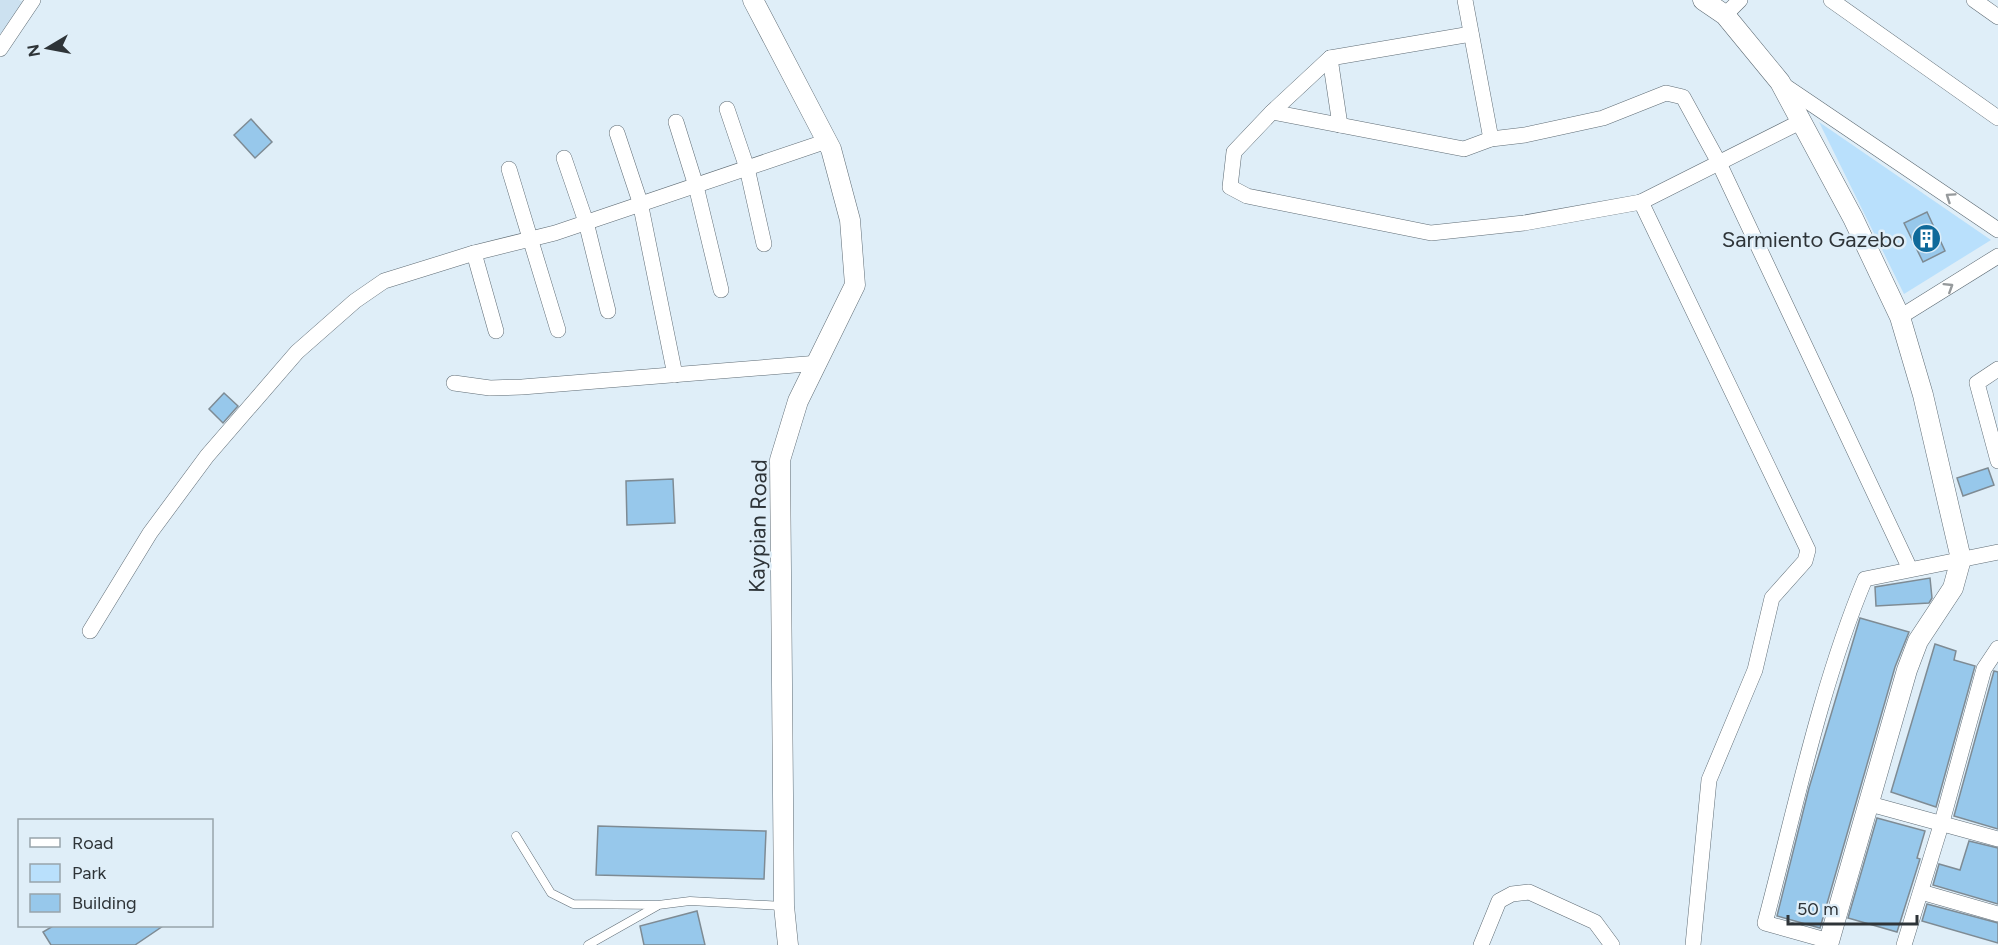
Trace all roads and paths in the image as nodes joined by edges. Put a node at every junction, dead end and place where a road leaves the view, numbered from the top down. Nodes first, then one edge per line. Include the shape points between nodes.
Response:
1 (33, 0) edge
2 (753, 0) edge
3 (1465, 0) edge
4 (1703, 0) edge
5 (1740, 0) edge
6 (1831, 0) edge
7 (1974, 0) edge
8 (1725, 15) junction
9 (1998, 16) edge
10 (1471, 34) junction
11 (0, 49) edge
12 (1330, 58) junction
13 (1780, 82) junction
14 (727, 109) dead end
15 (1272, 112) junction
16 (1998, 118) edge
17 (1802, 121) junction
18 (676, 122) dead end
19 (1340, 125) junction
20 (616, 133) dead end
21 (1491, 139) junction
22 (826, 141) junction
23 (564, 158) dead end
24 (1718, 161) junction
25 (747, 168) junction
26 (509, 169) dead end
27 (696, 186) junction
28 (640, 202) junction
29 (1641, 202) junction
30 (586, 222) junction
31 (1998, 230) edge
32 (531, 240) junction
33 (764, 244) dead end
34 (474, 253) junction
35 (1998, 256) edge
36 (721, 290) dead end
37 (608, 310) dead end
38 (1900, 317) junction
39 (558, 330) dead end
40 (496, 331) dead end
41 (819, 363) junction
42 (1998, 369) edge
43 (675, 375) junction
44 (454, 383) dead end
45 (1998, 461) edge
46 (1998, 552) edge
47 (1961, 559) junction
48 (1910, 569) junction
49 (90, 630) dead end
50 (1998, 648) edge
51 (1870, 804) junction
52 (1942, 822) junction
53 (516, 836) dead end
54 (1998, 840) edge
55 (1921, 892) junction
56 (658, 905) junction
57 (784, 906) junction
58 (1998, 914) edge
59 (1829, 943) edge
60 (588, 945) edge
61 (788, 945) edge
62 (1480, 945) edge
63 (1612, 945) edge
64 (1693, 945) edge
65 (1904, 945) edge

1 - 11 street
2 - 22 street, Kaypian Road
3 - 10 street
4 - 8 street
5 - 8 street
6 - 16 street
7 - 9 street
8 - 13 street
10 - 12 street
10 - 21 street
12 - 15 street
12 - 19 street
13 - 17 street
31 -> 13 street
14 - 25 street
15 - 19 street
15 - 29 street via 1234,152 1230,187 1247,196 1431,232 1524,222
17 - 24 street
17 - 38 street
18 - 27 street
19 - 21 street via 1464,149
20 - 28 street
21 - 24 street via 1603,118 1666,93 1683,97
22 - 25 street
22 - 41 street, Kaypian Road via 850,220 855,285
23 - 30 street
24 - 29 street
24 - 48 street
25 - 27 street
25 - 33 street
26 - 32 street
27 - 28 street
27 - 36 street
28 - 30 street
28 - 43 street
29 - 64 street via 1808,550 1805,561 1772,598 1755,670 1709,780
30 - 32 street
30 - 37 street
32 - 34 street
32 - 39 street
34 - 40 street
34 - 49 street via 384,281 297,352 207,456 156,524
38 -> 35 street
38 - 47 street via 1923,395
41 - 43 street
41 - 57 street, Kaypian Road via 798,401 780,460
42 - 45 street via 1977,383
43 - 44 street via 522,387
46 - 47 street
47 - 48 street
47 - 51 street via 1953,588 1918,641 1907,670
48 - 59 street via 1864,579 1850,615 1765,923
50 - 52 street via 1984,669
51 - 52 street
51 - 59 street
52 - 54 street
52 - 55 street
53 - 56 lane via 550,893 573,904
55 - 58 street
55 - 65 street
56 - 57 lane via 690,901
56 - 60 lane
57 - 61 street, Kaypian Road
62 - 63 street via 1499,901 1529,892 1595,922

